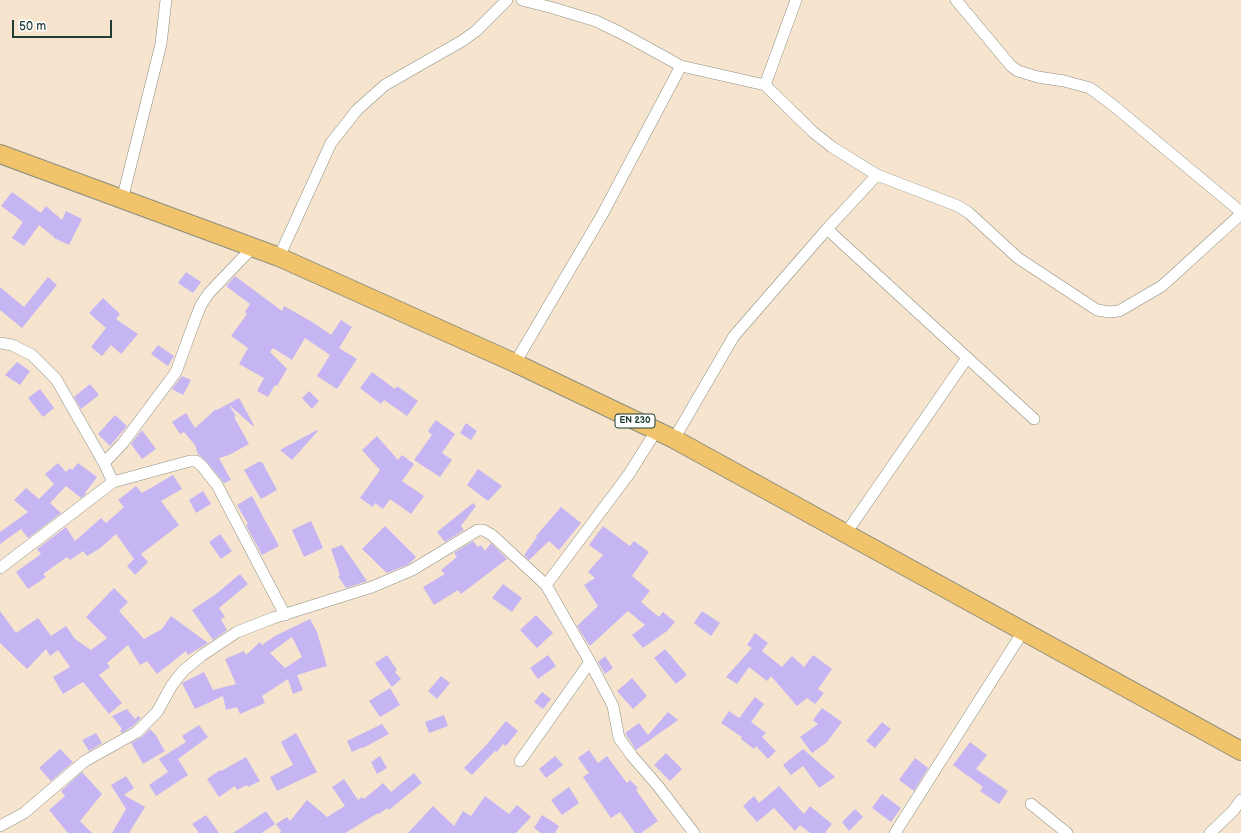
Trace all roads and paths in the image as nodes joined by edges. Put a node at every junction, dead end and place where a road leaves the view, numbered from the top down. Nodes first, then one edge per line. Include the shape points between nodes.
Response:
1 (166, 0) edge
2 (507, 0) edge
3 (522, 0) edge
4 (796, 0) edge
5 (956, 0) edge
6 (681, 66) junction
7 (765, 85) junction
8 (0, 154) edge
9 (877, 175) junction
10 (122, 200) junction
11 (1241, 213) edge
12 (827, 229) junction
13 (252, 248) junction
14 (279, 257) junction
15 (0, 343) edge
16 (967, 358) junction
17 (515, 363) junction
18 (1034, 419) dead end
19 (656, 431) junction
20 (674, 439) junction
21 (104, 463) junction
22 (113, 482) junction
23 (846, 533) junction
24 (0, 568) edge
25 (546, 585) junction
26 (284, 615) junction
27 (1024, 630) junction
28 (590, 662) junction
29 (1241, 751) edge
30 (520, 761) dead end
31 (1241, 800) edge
32 (1030, 804) dead end
33 (0, 826) edge
34 (694, 833) edge
35 (895, 833) edge
36 (1067, 833) edge
37 (1210, 833) edge

1 - 10 street via 161,44
2 - 14 street via 476,31 385,85 357,110 331,143
3 - 6 street via 596,21
4 - 7 street
5 - 11 street via 1011,66 1038,77 1090,88
6 - 7 street
6 - 17 street via 602,215
7 - 9 street via 813,132
8 - 10 main road, EN 230
9 - 11 street via 958,206 1018,258 1097,310 1109,312 1119,311 1162,286
9 - 12 street
10 - 13 main road, EN 230
12 - 16 street
12 - 20 street via 734,336
13 - 14 main road, EN 230
13 - 21 street via 208,293 176,372 123,443
14 - 17 main road, EN 230
15 - 21 street via 12,345 32,355 56,379
16 - 18 street
16 - 23 street
17 - 19 main road, EN 230
19 - 20 main road, EN 230
19 - 25 street via 629,474
20 - 23 main road, EN 230
21 - 22 street
22 - 24 street
22 - 26 street via 190,460 196,461 217,485
23 - 27 main road, EN 230
25 - 26 street via 492,535 478,530 412,570 372,587
25 - 28 street
26 - 33 street via 237,632 201,656 179,676 157,712 137,732 85,761 24,813
27 - 29 main road, EN 230
27 - 35 street
28 - 30 street
28 - 34 street via 613,706 619,738
31 - 37 street
32 - 36 street

